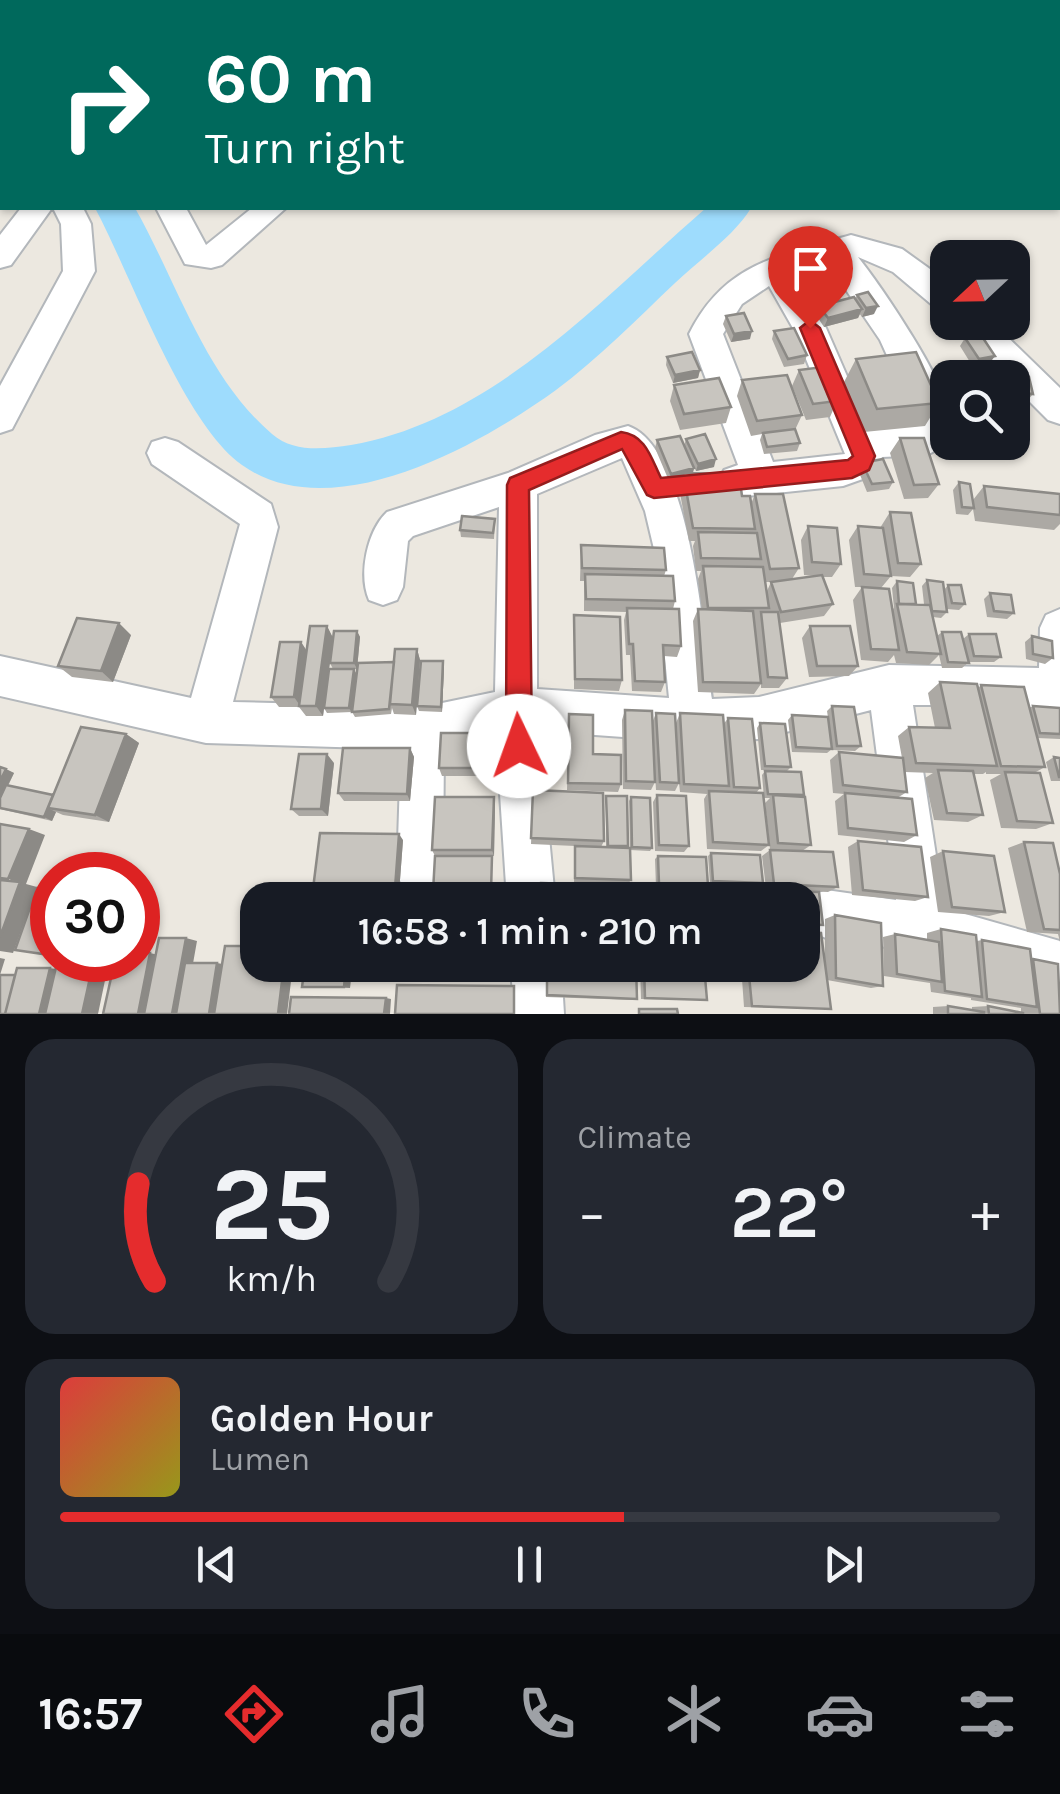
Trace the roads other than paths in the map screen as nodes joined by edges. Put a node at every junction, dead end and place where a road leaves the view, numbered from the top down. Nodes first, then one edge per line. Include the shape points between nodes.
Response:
1 (36, 210) edge
2 (69, 210) edge
3 (172, 210) edge
4 (268, 210) edge
5 (836, 252) junction
6 (0, 258) edge
7 (774, 270) junction
8 (930, 287) edge
9 (989, 340) edge
10 (1060, 410) edge
11 (0, 418) edge
12 (859, 444) junction
13 (165, 453) dead end
14 (761, 478) junction
15 (518, 485) junction
16 (684, 486) junction
17 (383, 588) dead end
18 (1060, 628) edge
19 (0, 676) edge
20 (889, 685) junction
21 (1060, 686) edge
22 (516, 708) junction
23 (693, 721) junction
24 (206, 722) junction
25 (423, 728) junction
26 (420, 872) dead end
27 (530, 882) edge
28 (826, 914) edge
29 (921, 929) junction
30 (1060, 966) edge
31 (537, 982) edge
32 (540, 1014) edge

1 - 6 street
2 - 11 street via 78,270
3 - 4 street via 203,258
5 - 7 street
5 - 8 street via 866,246 888,253
5 - 12 street via 902,344 938,434
7 - 12 street via 810,328
7 - 14 street via 724,300 706,334
9 - 10 street
12 - 14 street via 864,456 852,469
13 - 24 street via 258,516
14 - 16 street
15 - 16 street via 621,440
15 - 17 street via 400,524 390,534
15 - 22 street
16 - 23 street via 673,550
18 - 21 street
19 - 24 street
20 - 21 street
20 - 23 street via 758,718
20 - 29 street
22 - 23 street
22 - 25 street
22 - 27 street
24 - 25 street
25 - 26 street
28 - 29 street
29 - 30 street
31 - 32 street

